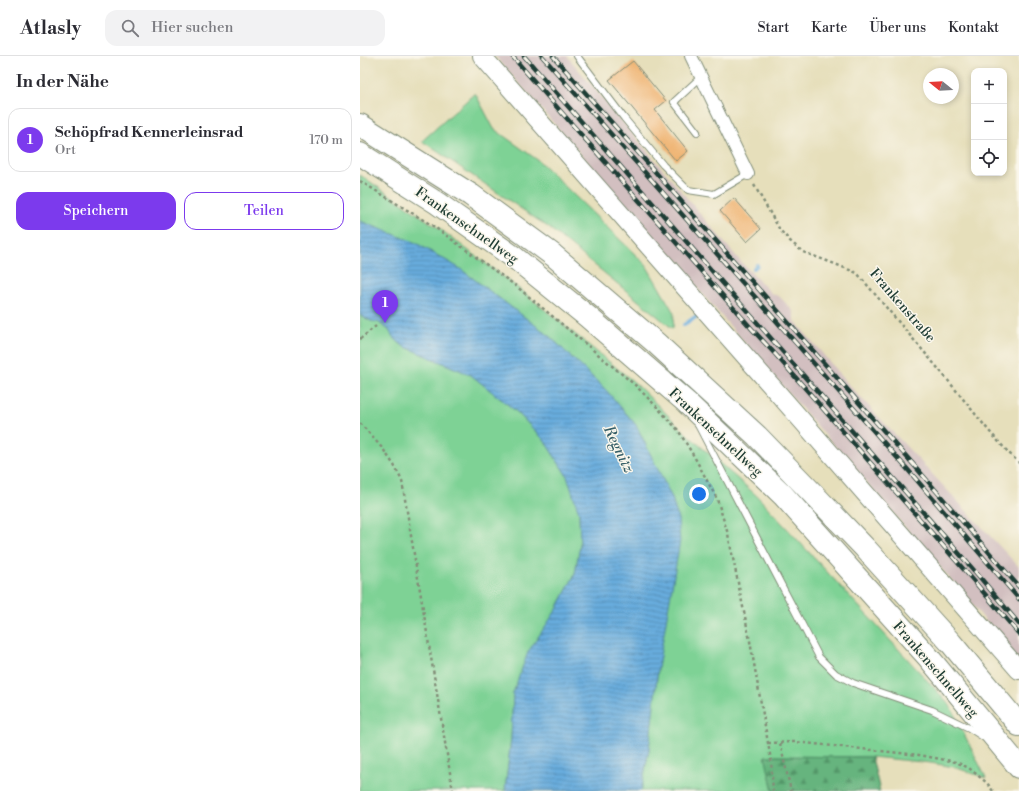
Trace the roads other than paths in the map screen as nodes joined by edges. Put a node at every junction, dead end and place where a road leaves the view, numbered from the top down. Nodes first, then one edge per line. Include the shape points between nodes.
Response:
1 (482, 56) edge
2 (576, 56) edge
3 (691, 56) edge
4 (701, 77) junction
5 (360, 125) edge
6 (698, 132) dead end
7 (360, 154) edge
8 (748, 174) joint
9 (686, 402) junction
10 (1019, 670) edge
11 (1019, 725) edge
12 (987, 740) dead end
13 (993, 744) dead end
14 (1015, 762) edge

1 - 10 main road
2 - 8 lane via 624,118 688,190 714,194
3 - 4 street
4 - 6 lane via 674,102
4 - 8 street
5 - 11 highway, Frankenschnellweg via 471,195 552,255 656,343 757,436 865,548
7 - 9 highway, Frankenschnellweg via 437,203 515,258
9 - 12 lane via 819,657 836,674 854,683 932,710
9 - 14 highway, Frankenschnellweg via 783,495 928,658
13 - 14 lane

